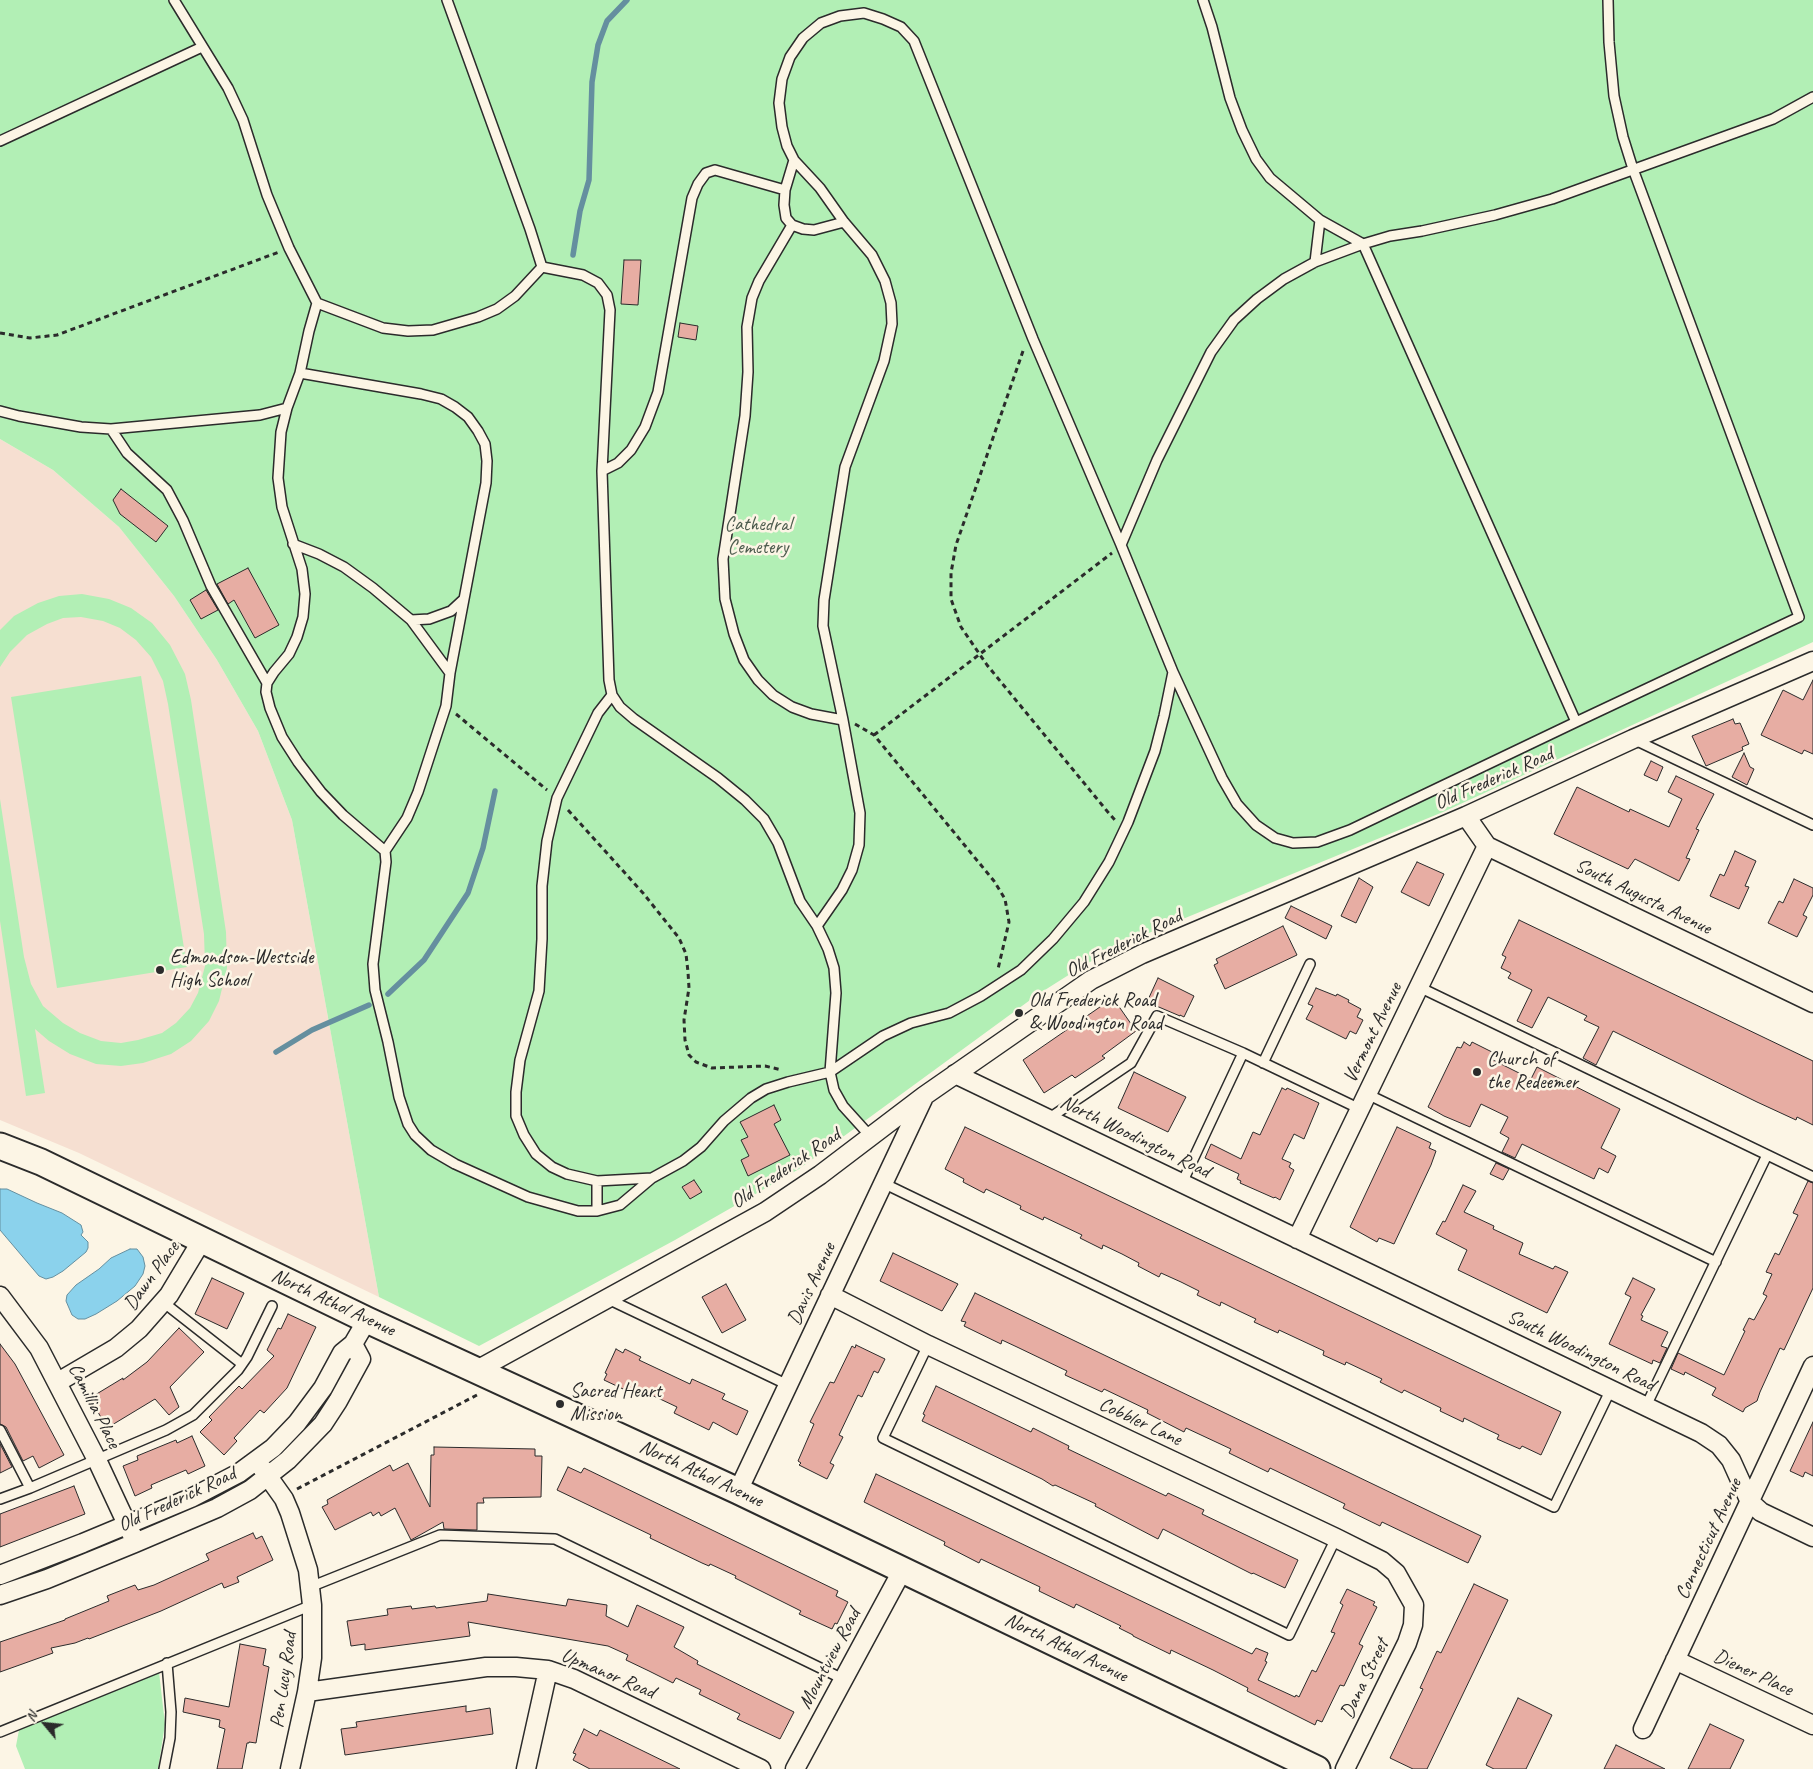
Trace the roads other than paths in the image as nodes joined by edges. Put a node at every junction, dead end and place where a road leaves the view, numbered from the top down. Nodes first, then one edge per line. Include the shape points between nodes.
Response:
1 (174, 0) edge
2 (447, 0) edge
3 (1203, 0) edge
4 (1608, 0) edge
5 (202, 47) junction
6 (1813, 97) edge
7 (0, 141) edge
8 (794, 160) junction
9 (1633, 169) junction
10 (785, 190) junction
11 (1320, 220) junction
12 (844, 222) junction
13 (792, 225) junction
14 (1363, 244) junction
15 (1315, 262) junction
16 (542, 267) junction
17 (317, 303) junction
18 (300, 373) junction
19 (287, 408) junction
20 (0, 411) edge
21 (111, 429) junction
22 (602, 471) junction
23 (293, 544) junction
24 (1121, 545) junction
25 (464, 598) junction
26 (411, 620) junction
27 (1813, 661) edge
28 (1173, 672) junction
29 (450, 673) junction
30 (267, 683) junction
31 (612, 695) junction
32 (843, 720) junction
33 (1576, 722) junction
34 (1633, 739) junction
35 (1466, 816) junction
36 (1813, 825) edge
37 (1487, 846) junction
38 (385, 851) junction
39 (817, 926) junction
40 (1310, 964) dead end
41 (1419, 987) junction
42 (1813, 1003) edge
43 (1243, 1053) junction
44 (1263, 1063) junction
45 (830, 1072) junction
46 (955, 1074) junction
47 (924, 1096) junction
48 (1363, 1102) junction
49 (1048, 1119) junction
50 (871, 1138) junction
51 (0, 1146) edge
52 (1768, 1155) junction
53 (1813, 1177) edge
54 (652, 1178) junction
55 (597, 1181) junction
56 (883, 1183) junction
57 (1182, 1184) junction
58 (597, 1211) junction
59 (1297, 1239) junction
60 (202, 1240) junction
61 (1716, 1262) junction
62 (0, 1296) edge
63 (830, 1296) junction
64 (607, 1299) junction
65 (163, 1302) junction
66 (272, 1306) dead end
67 (367, 1320) junction
68 (353, 1344) junction
69 (928, 1344) junction
70 (242, 1364) junction
71 (1813, 1366) edge
72 (480, 1380) junction
73 (58, 1382) junction
74 (788, 1385) junction
75 (1611, 1389) junction
76 (1646, 1406) junction
77 (0, 1430) edge
78 (98, 1460) junction
79 (257, 1460) junction
80 (268, 1476) junction
81 (30, 1488) junction
82 (738, 1491) junction
83 (0, 1498) edge
84 (1750, 1502) junction
85 (128, 1525) junction
86 (1813, 1537) edge
87 (1336, 1538) junction
88 (135, 1544) junction
89 (903, 1569) junction
90 (0, 1575) edge
91 (310, 1587) junction
92 (0, 1595) edge
93 (312, 1605) junction
94 (1414, 1605) joint
95 (1675, 1660) junction
96 (167, 1663) junction
97 (548, 1670) junction
98 (843, 1679) junction
99 (307, 1692) junction
100 (1813, 1725) edge
101 (1643, 1729) dead end
102 (0, 1732) edge
103 (164, 1769) edge
104 (290, 1769) edge
105 (526, 1769) edge
106 (761, 1769) edge
107 (795, 1769) edge
108 (1317, 1769) edge
109 (1345, 1769) edge

1 - 5 lane
2 - 16 lane
3 - 11 lane via 1230,98 1256,159 1270,178
4 - 9 lane via 1614,96
5 - 7 lane
5 - 17 lane via 228,88 267,195
6 - 9 lane via 1773,119
8 - 10 lane
8 - 12 lane via 820,188
8 - 24 lane via 787,146 779,103 782,79 790,57 803,38 820,23 864,13 901,27 914,42 1033,339
9 - 14 lane via 1552,199 1495,215
9 - 33 lane via 1799,617
10 - 13 lane via 786,218
10 - 22 lane via 715,170 706,173 698,184 692,198 658,392 645,427 631,450
11 - 14 lane
11 - 15 lane
12 - 13 lane via 814,230
12 - 32 lane via 872,255 885,281 892,324 884,361 845,467 824,600 823,626
13 - 32 lane via 752,298 747,327 745,416 723,559 725,598 744,660 768,690 792,707
14 - 15 lane
14 - 33 lane
15 - 24 lane via 1284,278 1256,299 1234,320 1211,352 1157,460
16 - 17 lane via 515,296 497,309 433,330 383,328
16 - 22 lane via 583,275 598,283 607,295 610,310
17 - 18 lane
18 - 19 lane
18 - 25 lane via 441,399 468,416 485,444 487,460 486,482
19 - 21 lane via 260,415
19 - 23 lane via 281,432 278,478 282,507
20 - 21 lane
21 - 30 lane via 127,453 167,490 211,586
22 - 31 lane
23 - 26 lane via 344,567
23 - 30 lane via 302,569 303,617 289,654
24 - 28 lane
25 - 26 lane via 451,611 429,620
25 - 29 lane
26 - 29 lane
27 - 34 street, Old Frederick Road
28 - 33 lane via 1237,804 1256,825 1274,838 1293,843 1317,842 1350,830
28 - 45 lane via 1155,751 1125,829 1084,902 1053,939 1021,970 991,990 949,1013 911,1023 883,1036
29 - 38 lane via 446,706 418,792 407,818
30 - 38 lane via 270,708 282,737 298,762 321,792
31 - 39 lane via 634,719 718,778 764,819 778,843 800,901
31 - 55 lane via 598,713 557,798 547,841 542,886 539,991 520,1060 516,1092 516,1116 536,1154 552,1167
32 - 39 lane via 860,813 859,845 842,890
34 - 35 street, Old Frederick Road
34 - 36 lane
35 - 37 street, South Augusta Avenue
35 - 46 street, Old Frederick Road via 1142,954 1091,980
37 - 41 street, Vermont Avenue
37 - 42 street, South Augusta Avenue
38 - 58 lane via 373,964 375,990 408,1124 431,1150 454,1164 528,1197 578,1211
39 - 45 lane via 834,968 836,992
40 - 44 lane
41 - 48 street, Vermont Avenue
41 - 52 lane
43 - 44 lane
43 - 49 lane via 1157,1016 1131,1063
43 - 57 lane
44 - 48 lane
45 - 50 lane via 834,1090 843,1106
45 - 54 lane via 788,1082 751,1098 701,1147
46 - 47 street, Old Frederick Road
46 - 49 street, North Woodington Road
47 - 50 street, Old Frederick Road
47 - 56 street, Davis Avenue
48 - 59 street, Vermont Avenue
48 - 61 lane
49 - 57 street, North Woodington Road
50 - 64 street, Old Frederick Road via 765,1212
51 - 60 street, North Athol Avenue
52 - 53 lane
52 - 61 lane
54 - 55 lane
54 - 58 lane via 620,1205
55 - 58 lane
56 - 63 street, Davis Avenue
56 - 75 lane via 1554,1507
57 - 59 street, North Woodington Road
59 - 75 street, South Woodington Road
60 - 65 street, Dawn Place
60 - 67 street, North Athol Avenue
61 - 76 lane
62 - 73 street, Camillia Place via 40,1348
63 - 69 street, Cobbler Lane
63 - 74 street, Davis Avenue
64 - 72 street, Old Frederick Road
64 - 74 lane
65 - 70 lane
65 - 73 street, Dawn Place via 116,1348
66 - 70 lane
67 - 68 street, Old Frederick Road
67 - 72 street, North Athol Avenue
68 - 79 street, Old Frederick Road via 342,1353 324,1388 297,1423
68 - 80 street, Old Frederick Road via 361,1359 338,1401 322,1424
69 - 87 street, Cobbler Lane
69 - 87 lane via 883,1438 1289,1635
70 - 78 lane via 193,1415
71 - 84 street, Connecticut Avenue
72 - 82 street, North Athol Avenue
73 - 78 street, Camillia Place
74 - 82 street, Davis Avenue
75 - 76 street, South Woodington Road
76 - 84 street, South Woodington Road via 1719,1445 1731,1460
77 - 81 lane
78 - 81 lane
78 - 85 street, Camillia Place
79 - 80 street, Pen Lucy Road
79 - 85 street, Old Frederick Road via 209,1490
80 - 88 street, Old Frederick Road via 231,1501
80 - 91 street, Pen Lucy Road via 290,1514 302,1547
81 - 83 lane
82 - 89 street, North Athol Avenue
84 - 86 street via 1761,1512
84 - 95 street, Connecticut Avenue
85 - 88 street, Camillia Place
85 - 90 street, Old Frederick Road
87 - 94 street, Cobbler Lane via 1382,1561 1396,1573
88 - 92 street, Old Frederick Road
89 - 98 street, Mountview Road
89 - 108 street, North Athol Avenue
91 - 93 street, Pen Lucy Road
91 - 98 lane via 440,1535 555,1539
93 - 96 lane
93 - 99 street, Pen Lucy Road via 312,1658
94 - 109 street, Dana Street via 1413,1626 1407,1643
95 - 100 street, Diener Place
95 - 101 street, Connecticut Avenue
96 - 102 lane
96 - 103 lane via 171,1712
97 - 99 street, Upmanor Road via 486,1667
97 - 105 street
97 - 106 street, Upmanor Road via 574,1679
98 - 107 street, Mountview Road
99 - 104 street, Pen Lucy Road

